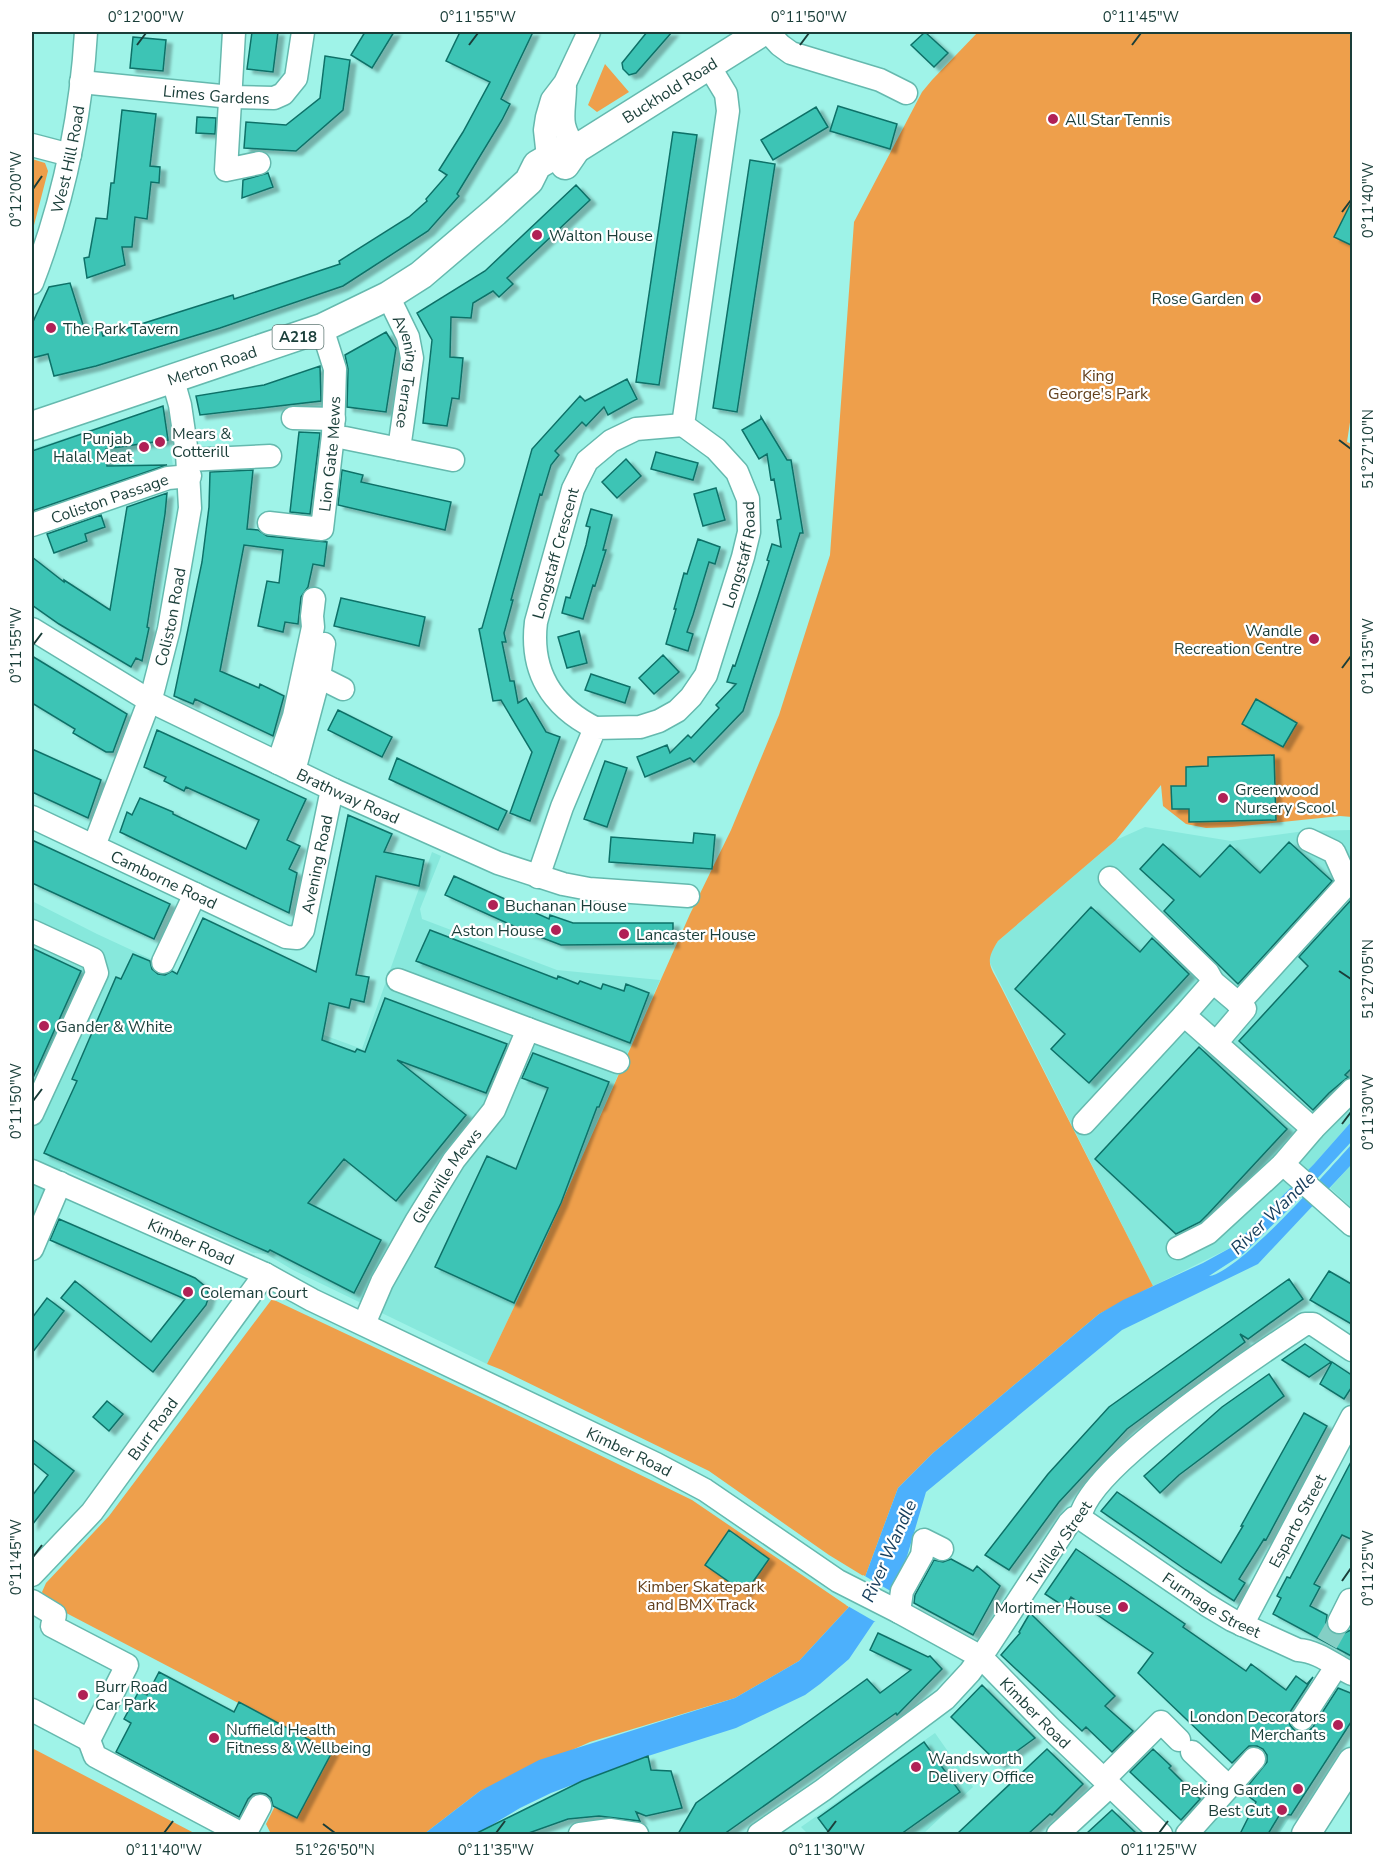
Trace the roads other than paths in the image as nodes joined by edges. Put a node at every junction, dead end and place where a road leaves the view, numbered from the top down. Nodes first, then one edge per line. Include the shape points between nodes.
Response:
1 (86, 32) edge
2 (234, 32) edge
3 (303, 32) edge
4 (589, 32) edge
5 (762, 32) edge
6 (768, 32) edge
7 (709, 66) junction
8 (81, 82) junction
9 (565, 83) junction
10 (906, 93) dead end
11 (231, 97) junction
12 (32, 145) edge
13 (576, 149) junction
14 (70, 154) junction
15 (549, 157) junction
16 (259, 163) dead end
17 (529, 181) junction
18 (32, 283) edge
19 (388, 296) junction
20 (322, 328) junction
21 (173, 380) junction
22 (293, 418) dead end
23 (683, 425) junction
24 (32, 426) edge
25 (340, 429) junction
26 (399, 449) junction
27 (270, 456) dead end
28 (453, 460) dead end
29 (189, 468) junction
30 (269, 523) dead end
31 (32, 525) edge
32 (314, 599) dead end
33 (32, 629) edge
34 (324, 644) dead end
35 (319, 677) junction
36 (343, 689) dead end
37 (150, 701) junction
38 (595, 728) junction
39 (286, 767) junction
40 (334, 790) junction
41 (32, 817) edge
42 (1309, 840) dead end
43 (94, 846) junction
44 (538, 877) junction
45 (1110, 878) dead end
46 (195, 894) junction
47 (688, 896) dead end
48 (32, 931) edge
49 (297, 938) joint
50 (163, 962) dead end
51 (398, 980) dead end
52 (1213, 982) junction
53 (1238, 1004) junction
54 (1184, 1015) junction
55 (528, 1029) junction
56 (1216, 1043) junction
57 (618, 1062) dead end
58 (1353, 1090) edge
59 (32, 1114) edge
60 (1084, 1123) dead end
61 (1313, 1129) junction
62 (1290, 1170) junction
63 (32, 1171) edge
64 (60, 1183) junction
65 (1353, 1225) edge
66 (1178, 1248) dead end
67 (32, 1249) edge
68 (265, 1274) junction
69 (364, 1324) junction
70 (1353, 1350) edge
71 (1353, 1417) edge
72 (1080, 1518) junction
73 (942, 1549) dead end
74 (32, 1575) edge
75 (1350, 1600) dead end
76 (32, 1601) edge
77 (895, 1609) junction
78 (1339, 1622) tunnel mouth
79 (1242, 1624) junction
80 (981, 1657) junction
81 (1334, 1660) edge
82 (32, 1710) edge
83 (1302, 1719) dead end
84 (89, 1740) junction
85 (1254, 1759) dead end
86 (1353, 1762) edge
87 (1107, 1782) junction
88 (1228, 1787) junction
89 (260, 1806) dead end
90 (244, 1834) edge
91 (585, 1834) edge
92 (637, 1834) edge
93 (759, 1834) edge
94 (1058, 1834) edge
95 (1161, 1834) edge
96 (1187, 1834) edge
97 (1306, 1834) edge

1 - 8 street, West Hill Road
2 - 11 street
3 - 11 street, Limes Gardens via 296,78 283,94 274,98
4 - 9 street
5 - 7 main road, Buckhold Road / A218
6 - 10 street via 791,53 880,80
7 - 13 main road, Buckhold Road / A218
7 - 23 street via 726,94 728,111
8 - 11 street, Limes Gardens
8 - 14 street, West Hill Road
9 - 13 street via 562,122
9 - 15 street via 552,100 547,117
11 - 16 street via 226,170
12 - 14 street
13 - 15 main road, A218
13 - 17 main road, Merton Road / A218 via 566,165 546,179
14 - 18 street, West Hill Road
15 - 17 main road, Merton Road / A218 via 537,165
17 - 19 main road, Merton Road / A218 via 452,250
19 - 20 main road, Merton Road / A218
19 - 26 street, Avening Terrace via 408,337 412,358
20 - 21 main road, Merton Road / A218
20 - 25 street, Lion Gate Mews via 335,369
21 - 24 main road, Merton Road / A218
21 - 29 street, Coliston Road
22 - 25 street, Avening Terrace
23 - 38 street, Longstaff Crescent via 636,429 611,441 586,461 573,489 533,642 536,660 552,694 577,719
23 - 38 street, Longstaff Road via 716,448 737,472 748,500 749,532 743,556 706,675 691,697 659,721 640,727
25 - 26 street, Avening Terrace
25 - 30 street, Lion Gate Mews via 322,529
26 - 28 street, Avening Terrace
27 - 29 street, Coliston Passage
29 - 31 street, Coliston Passage
29 - 37 street, Coliston Road via 190,508 171,618
32 - 39 street via 313,627
33 - 37 street, Brathway Road
34 - 35 street
35 - 36 street
35 - 39 street
37 - 39 street, Brathway Road
37 - 43 street, Coliston Road
38 - 44 street
39 - 40 street, Brathway Road
40 - 44 street, Brathway Road
40 - 49 street, Avening Road via 303,930
41 - 43 street, Camborne Road
42 - 53 street via 1334,852 1348,883
43 - 46 street, Camborne Road
44 - 47 street, Brathway Road via 589,889
45 - 52 street
46 - 49 street, Camborne Road via 286,937
46 - 50 street
48 - 59 street via 93,959 97,973
51 - 55 street
52 - 53 street
52 - 54 street
53 - 56 street via 1245,1009
54 - 56 street
54 - 60 street
55 - 57 street
55 - 69 street, Glenville Mews via 494,1110 454,1160 417,1220 382,1282
56 - 61 street
58 - 61 street
61 - 62 street
62 - 65 street
62 - 66 street via 1208,1233
63 - 64 street, Kimber Road
64 - 67 street
64 - 68 street, Kimber Road
68 - 69 street, Kimber Road
68 - 74 street, Burr Road via 92,1512
69 - 77 street, Kimber Road via 695,1485 818,1568
70 - 72 street, Twilley Street via 1313,1324 1305,1324 1231,1373 1134,1450 1101,1485
71 - 79 street, Esparto Street
72 - 79 street, Furmage Street via 1207,1605
72 - 80 street, Twilley Street via 1069,1523
73 - 77 street via 924,1540 922,1555
75 - 78 street
76 - 84 street via 55,1615 52,1626 127,1665
77 - 80 street, Kimber Road
79 - 81 street, Furmage Street via 1298,1650
80 - 87 street, Kimber Road
80 - 93 street, Twilley Street via 945,1699 920,1719
81 - 83 street
82 - 84 street
84 - 90 street via 95,1756
85 - 88 street
86 - 97 main road
87 - 88 street via 1161,1722
87 - 94 street
87 - 95 street, Kimber Road
88 - 96 street
89 - 90 street
91 - 92 street via 610,1830

